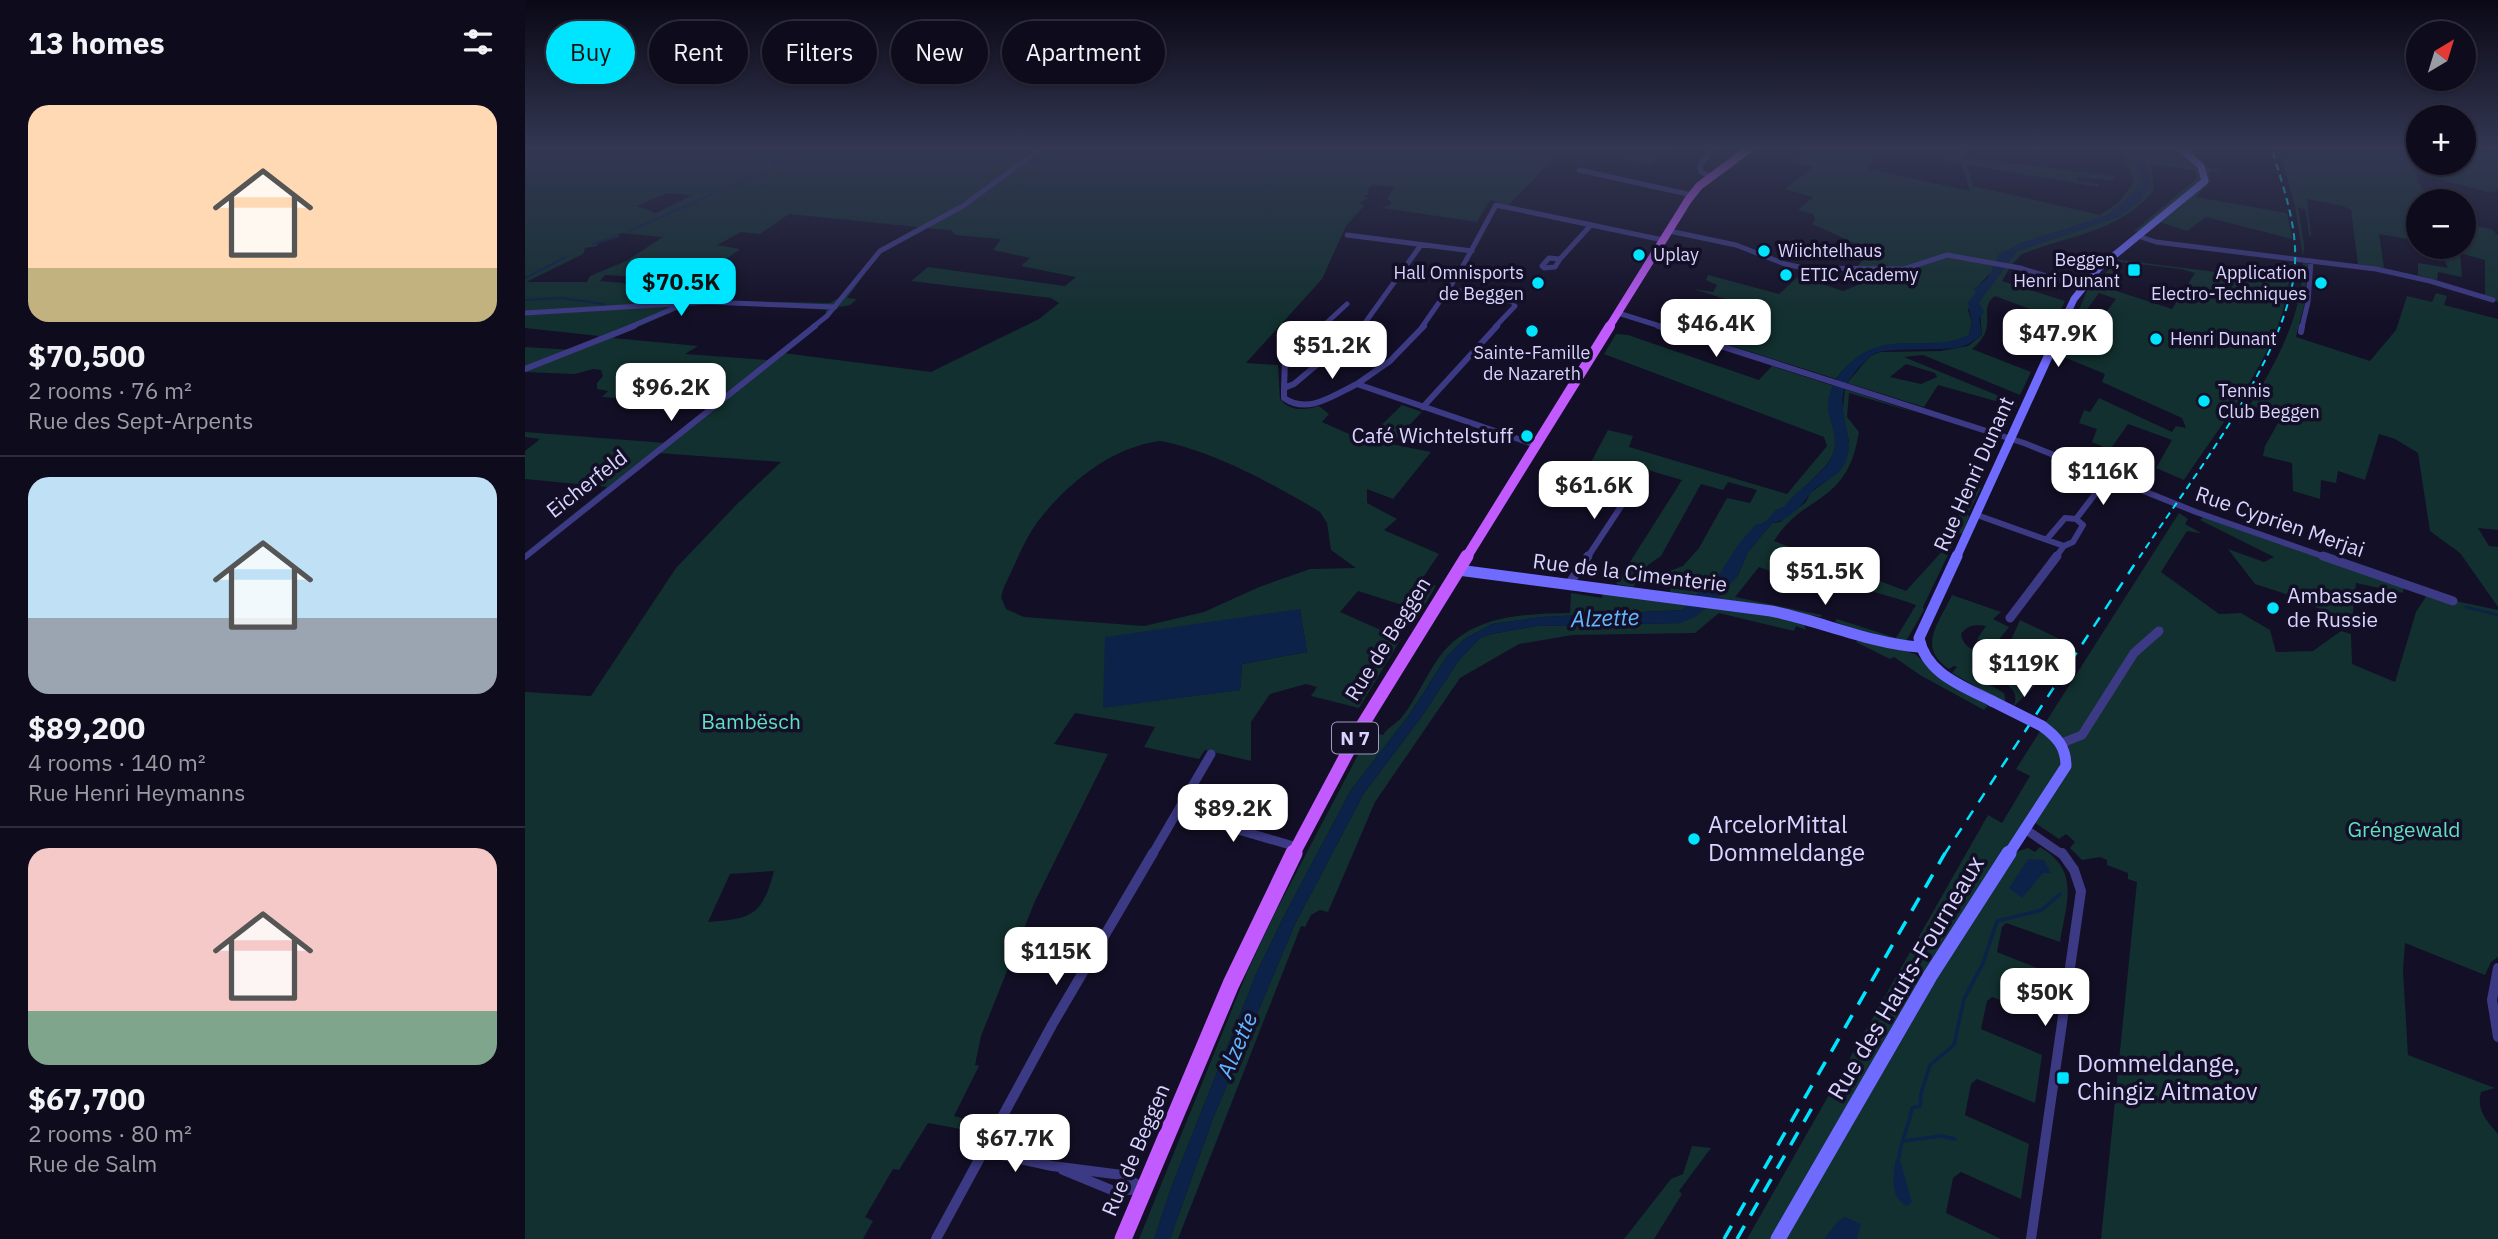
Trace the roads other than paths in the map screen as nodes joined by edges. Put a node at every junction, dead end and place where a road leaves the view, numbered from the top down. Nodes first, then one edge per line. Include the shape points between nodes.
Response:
1 (961, 207) edge
2 (1494, 207) edge
3 (1498, 207) edge
4 (1685, 207) edge
5 (2175, 207) edge
6 (1591, 225) junction
7 (1347, 235) dead end
8 (1666, 236) junction
9 (2138, 236) junction
10 (1421, 245) junction
11 (1472, 251) junction
12 (1560, 259) dead end
13 (2311, 261) junction
14 (2082, 287) junction
15 (1451, 289) junction
16 (2493, 300) dead end
17 (683, 304) junction
18 (1347, 304) dead end
19 (835, 307) junction
20 (525, 313) edge
21 (1618, 313) junction
22 (2301, 332) dead end
23 (525, 369) edge
24 (1357, 384) junction
25 (1284, 388) junction
26 (1423, 407) junction
27 (2011, 439) junction
28 (1536, 446) junction
29 (2121, 454) dead end
30 (1643, 473) dead end
31 (2108, 477) junction
32 (1977, 515) junction
33 (2075, 519) junction
34 (2047, 538) junction
35 (2064, 546) junction
36 (525, 557) edge
37 (1458, 570) junction
38 (1569, 584) junction
39 (2453, 601) dead end
40 (2010, 618) dead end
41 (2159, 631) dead end
42 (1919, 648) junction
43 (2062, 743) junction
44 (1210, 754) dead end
45 (1177, 812) junction
46 (2025, 829) junction
47 (1297, 847) junction
48 (2498, 968) edge
49 (2498, 1037) edge
50 (984, 1151) junction
51 (1144, 1189) junction
52 (936, 1239) edge
53 (1123, 1239) edge
54 (1778, 1239) edge
55 (2031, 1239) edge

1 - 19 street, Eicherfeld via 880,251
2 - 11 street
3 - 6 street
4 - 8 main road, Rue de Beggen / N 7
5 - 9 main road, Rue Henri Dunant
6 - 8 street
6 - 12 street
7 - 10 street
8 - 14 street via 1736,245 1804,268 1889,270 1915,267 1947,255 1980,259
8 - 21 main road, Rue de Beggen / N 7
9 - 13 street
9 - 14 main road, Rue Henri Dunant
10 - 11 street
10 - 25 street via 1357,333
11 - 15 street
13 - 16 street via 2402,274
13 - 22 street
14 - 27 main road, Rue Henri Dunant
15 - 24 street via 1402,348
15 - 26 street via 1515,306
17 - 19 street
17 - 20 street
17 - 23 street
18 - 25 street via 1285,362
19 - 36 street, Eicherfeld
21 - 27 street, Rue Cyprien Merjai
21 - 28 main road, Rue de Beggen / N 7
24 - 25 street via 1316,404 1301,406 1287,402
24 - 26 street
26 - 28 street
27 - 31 street, Rue Cyprien Merjai
27 - 32 main road, Rue Henri Dunant
28 - 37 main road, Rue de Beggen / N 7
29 - 31 street
30 - 38 street
31 - 33 street
31 - 39 street, Rue Cyprien Merjai
32 - 34 street
32 - 42 main road, Rue Henri Dunant via 1923,630
33 - 34 street via 2061,520
33 - 35 street via 2083,528
34 - 35 street
35 - 40 street
37 - 38 main road, Rue de la Cimenterie
37 - 47 main road, Rue de Beggen / N 7 via 1360,729
38 - 42 main road, Rue de la Cimenterie via 1801,617 1892,645
41 - 43 street via 2134,653 2082,735
42 - 43 main road, bridge via 1942,673 2042,726
43 - 46 main road, Rue des Hauts-Fourneaux via 2066,766
44 - 45 street
45 - 47 street
45 - 50 street
46 - 54 main road, Rue des Hauts-Fourneaux via 1893,1037
46 - 55 street via 2066,856 2080,879 2081,891
47 - 51 main road, Rue de Beggen / N 7 via 1231,984
48 - 49 street via 2492,1000
50 - 51 street via 1052,1166 1114,1191
50 - 52 street
51 - 53 main road, Rue de Beggen / N 7

